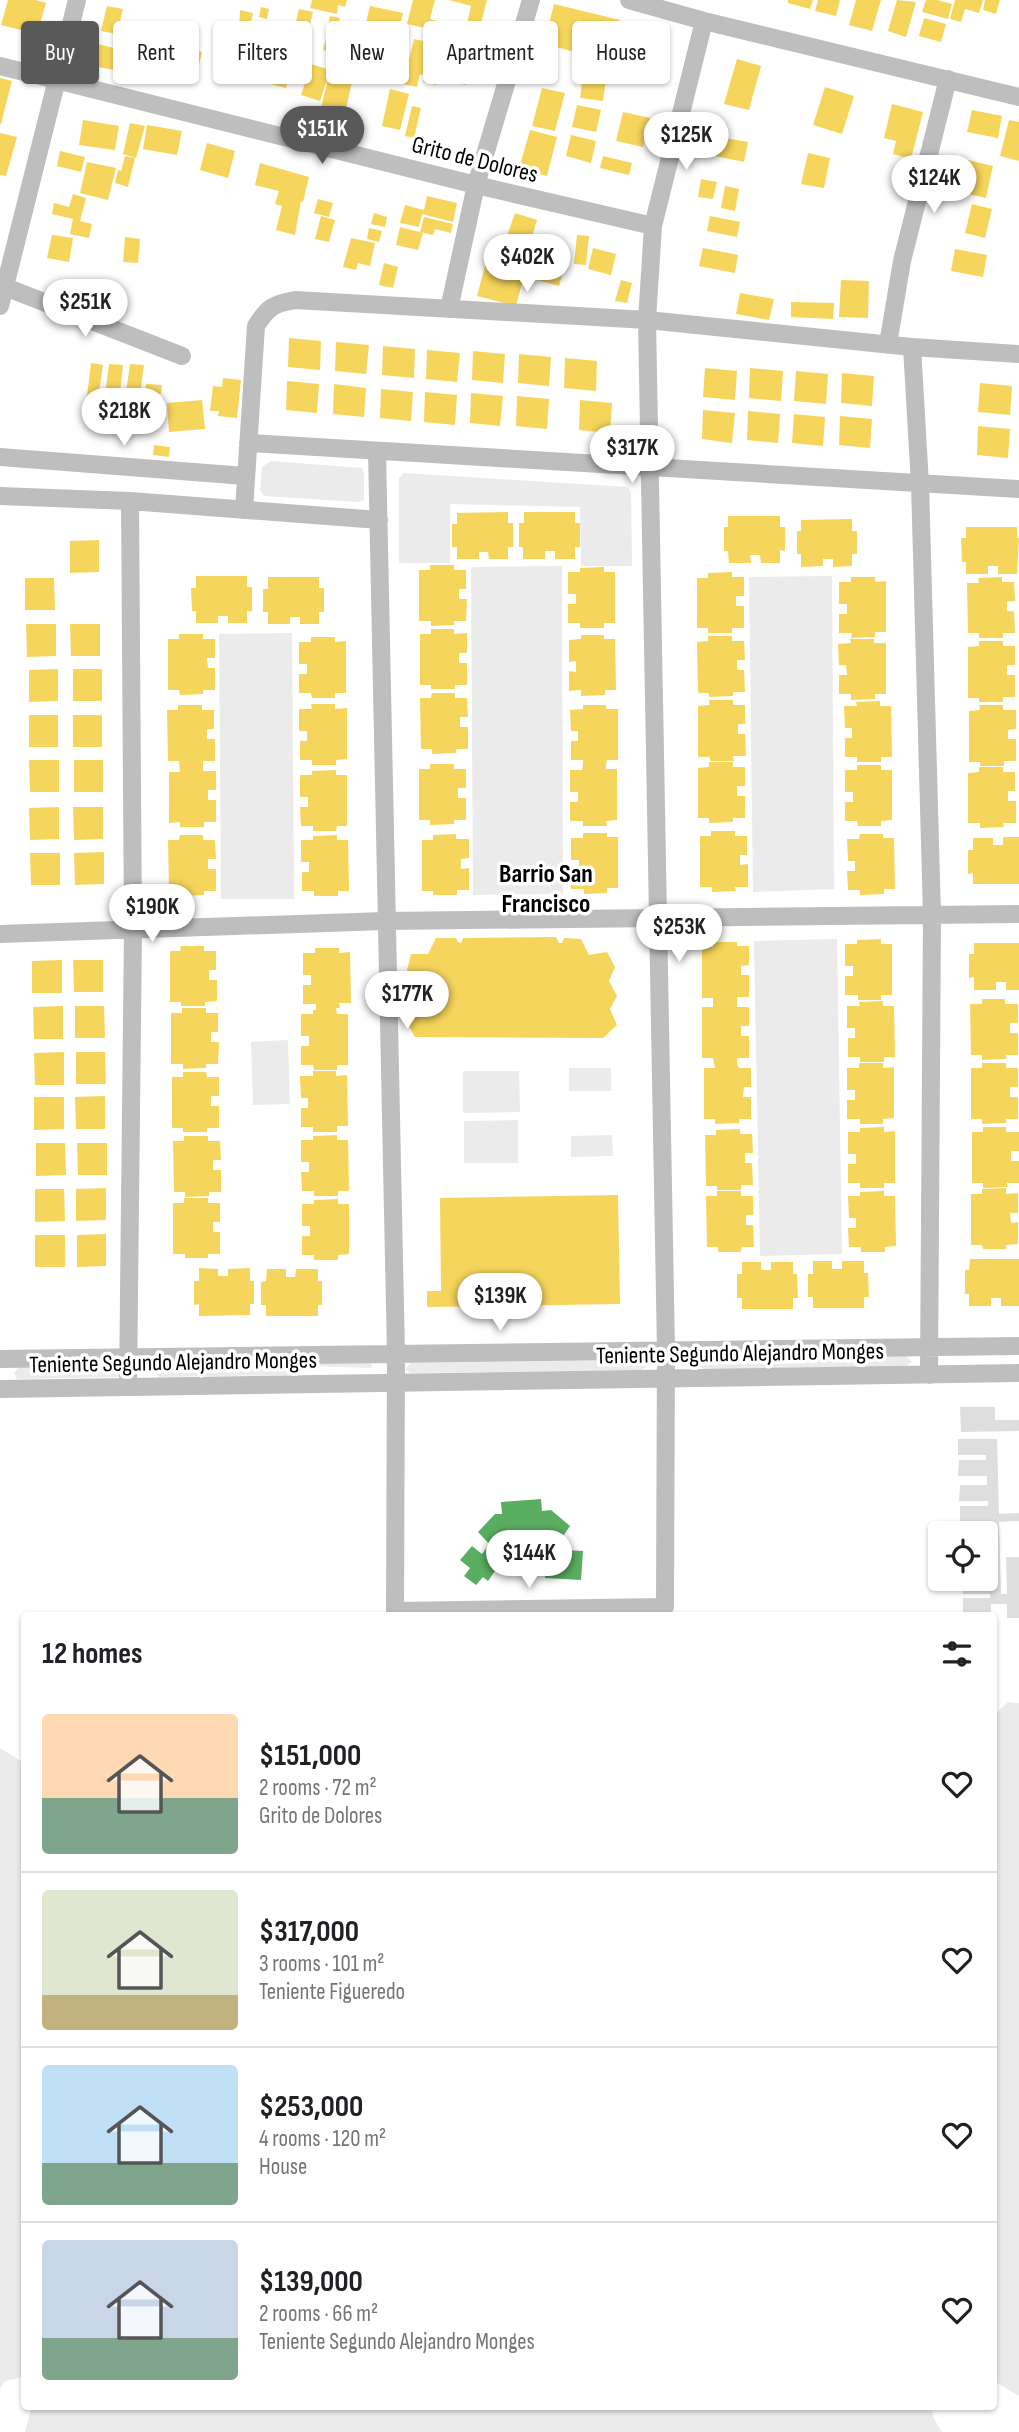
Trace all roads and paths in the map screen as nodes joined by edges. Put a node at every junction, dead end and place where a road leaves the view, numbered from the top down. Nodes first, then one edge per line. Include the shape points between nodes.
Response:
1 (77, 0) edge
2 (530, 0) edge
3 (629, 0) edge
4 (72, 21) edge
5 (704, 21) junction
6 (0, 66) edge
7 (21, 71) edge
8 (948, 79) junction
9 (57, 84) edge
10 (74, 84) edge
11 (1019, 97) edge
12 (476, 185) junction
13 (653, 226) junction
14 (2, 285) edge
15 (0, 306) edge
16 (449, 309) junction
17 (647, 320) junction
18 (887, 344) junction
19 (912, 347) junction
20 (1019, 354) edge
21 (182, 356) dead end
22 (248, 443) junction
23 (377, 451) junction
24 (0, 457) edge
25 (649, 465) junction
26 (245, 476) junction
27 (920, 484) junction
28 (1019, 489) edge
29 (0, 496) edge
30 (130, 501) junction
31 (244, 510) junction
32 (379, 520) junction
33 (1019, 914) edge
34 (932, 915) junction
35 (659, 918) junction
36 (385, 921) junction
37 (133, 929) junction
38 (0, 934) edge
39 (1019, 1346) edge
40 (928, 1347) junction
41 (666, 1350) junction
42 (396, 1354) junction
43 (128, 1357) junction
44 (0, 1359) edge
45 (1019, 1373) edge
46 (929, 1375) junction
47 (666, 1379) junction
48 (396, 1383) junction
49 (128, 1387) junction
50 (0, 1389) edge

1 - 4 street
2 - 12 street
3 - 5 street
5 - 8 street
5 - 13 street
6 - 7 street, Grito de Dolores
8 - 11 street
8 - 18 street via 902,261
9 - 14 street
10 - 12 street, Grito de Dolores
12 - 13 street, Grito de Dolores
12 - 16 street
13 - 17 street
14 - 15 street
14 - 21 street
16 - 17 street
16 - 22 street via 295,300 267,309 256,326
17 - 18 street
17 - 25 street
18 - 19 street
19 - 20 street
19 - 27 street
22 - 23 street
22 - 26 street
23 - 25 street
23 - 32 street
24 - 26 street
25 - 27 street
25 - 35 street
26 - 31 street
27 - 28 street
27 - 34 street
29 - 30 street
30 - 31 street
30 - 37 street
31 - 32 street
32 - 36 street
33 - 34 street
34 - 35 street
34 - 40 street
35 - 36 street
35 - 41 street
36 - 37 street
36 - 42 street
37 - 38 street
37 - 43 street
39 - 40 street, Teniente Segundo Alejandro Monges
40 - 41 street, Teniente Segundo Alejandro Monges
40 - 46 street
41 - 42 street, Teniente Segundo Alejandro Monges
41 - 47 street
42 - 43 street, Teniente Segundo Alejandro Monges
42 - 48 street
43 - 44 street, Teniente Segundo Alejandro Monges
43 - 49 street
45 - 46 street, Teniente Segundo Alejandro Monges
46 - 47 street, Teniente Segundo Alejandro Monges
47 - 48 street, Teniente Segundo Alejandro Monges
47 - 48 street via 665,1607 395,1611
48 - 49 street, Teniente Segundo Alejandro Monges
49 - 50 street, Teniente Segundo Alejandro Monges

